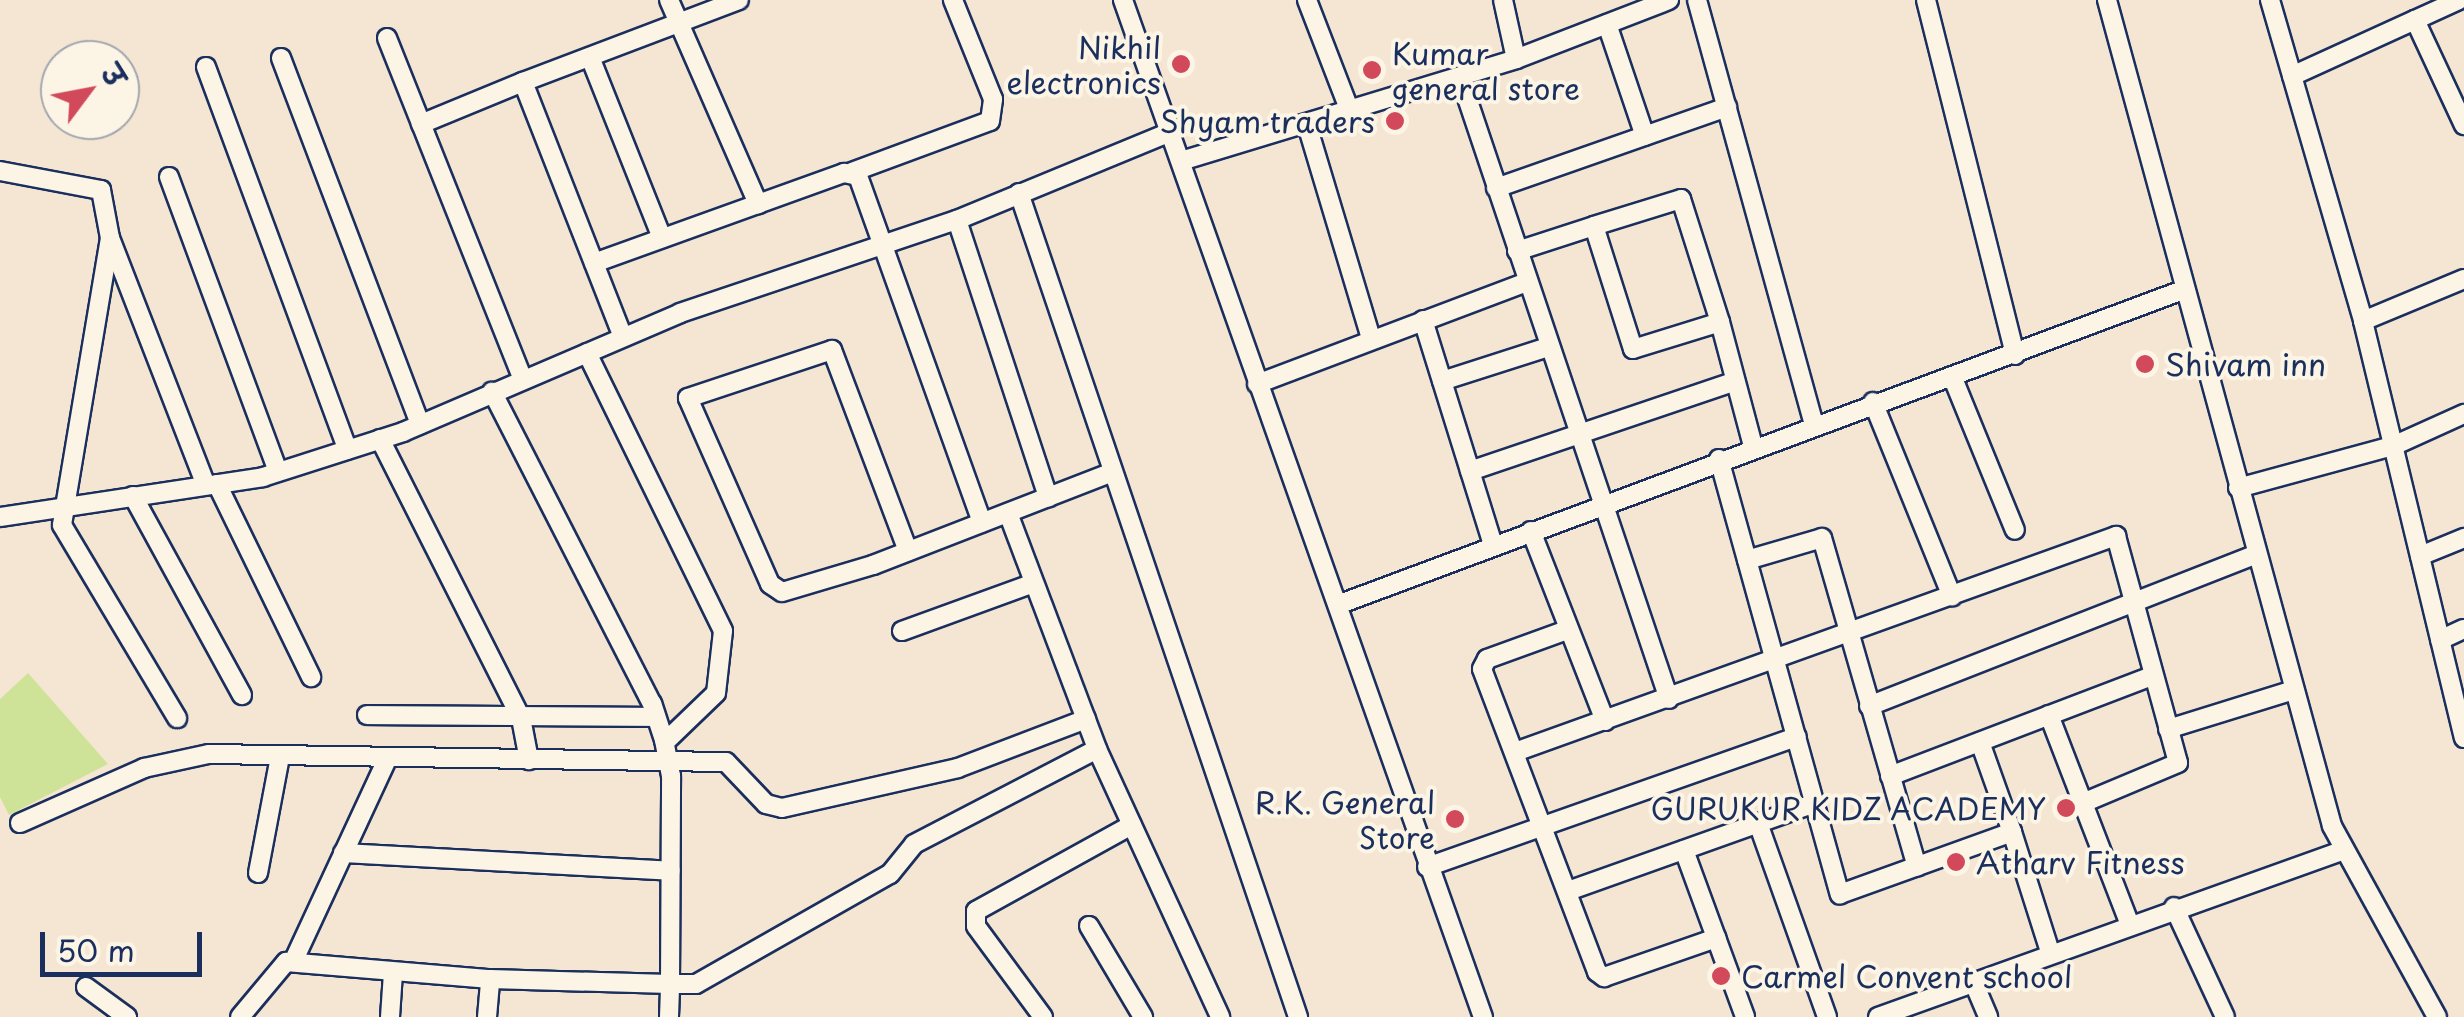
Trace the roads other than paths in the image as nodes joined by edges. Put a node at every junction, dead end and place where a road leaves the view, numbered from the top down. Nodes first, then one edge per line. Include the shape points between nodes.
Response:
1 (668, 0) edge
2 (739, 0) edge
3 (953, 0) edge
4 (1122, 0) edge
5 (1307, 0) edge
6 (1503, 0) edge
7 (1669, 0) edge
8 (1697, 0) edge
9 (1926, 0) edge
10 (2106, 0) edge
11 (2270, 0) edge
12 (2459, 0) edge
13 (2416, 20) junction
14 (681, 22) junction
15 (1607, 24) junction
16 (387, 38) dead end
17 (590, 57) junction
18 (281, 58) dead end
19 (1516, 58) junction
20 (206, 68) dead end
21 (2292, 76) junction
22 (1460, 77) junction
23 (523, 82) junction
24 (1727, 107) junction
25 (1351, 114) junction
26 (421, 124) junction
27 (1307, 125) junction
28 (2464, 125) edge
29 (1168, 133) junction
30 (1645, 136) junction
31 (1180, 161) junction
32 (0, 171) edge
33 (852, 172) junction
34 (168, 177) dead end
35 (1496, 188) junction
36 (1019, 192) junction
37 (758, 204) junction
38 (958, 220) junction
39 (1594, 226) junction
40 (110, 238) junction
41 (662, 238) junction
42 (880, 242) junction
43 (1517, 251) junction
44 (594, 263) junction
45 (2464, 279) edge
46 (1526, 282) junction
47 (2183, 290) junction
48 (1423, 320) junction
49 (2362, 320) junction
50 (1720, 322) junction
51 (623, 337) junction
52 (1371, 339) junction
53 (1548, 347) junction
54 (586, 352) junction
55 (2015, 355) junction
56 (1952, 376) junction
57 (523, 380) junction
58 (1442, 381) junction
59 (1733, 382) junction
60 (1257, 384) junction
61 (492, 392) junction
62 (1873, 402) junction
63 (2464, 414) edge
64 (420, 424) junction
65 (1814, 424) junction
66 (1577, 434) junction
67 (380, 439) junction
68 (1753, 446) junction
69 (2393, 446) junction
70 (348, 450) junction
71 (1719, 459) junction
72 (1470, 470) junction
73 (278, 472) junction
74 (1110, 473) junction
75 (211, 484) junction
76 (2238, 488) junction
77 (133, 496) junction
78 (1048, 497) junction
79 (1599, 503) junction
80 (64, 506) junction
81 (1008, 513) junction
82 (0, 517) edge
83 (982, 523) junction
84 (2016, 530) dead end
85 (1530, 532) junction
86 (2464, 538) edge
87 (1493, 544) junction
88 (908, 552) junction
89 (2256, 554) junction
90 (2420, 556) junction
91 (1747, 560) junction
92 (1034, 583) junction
93 (1952, 598) junction
94 (2134, 603) junction
95 (1340, 604) junction
96 (2464, 629) edge
97 (1567, 630) junction
98 (902, 631) dead end
99 (1849, 636) junction
100 (2440, 640) junction
101 (1776, 663) junction
102 (311, 676) dead end
103 (2152, 676) junction
104 (2294, 690) junction
105 (242, 695) dead end
106 (1668, 700) junction
107 (1869, 706) junction
108 (2461, 714) edge
109 (367, 715) dead end
110 (2050, 715) junction
111 (656, 717) junction
112 (177, 718) dead end
113 (522, 718) junction
114 (1086, 719) junction
115 (1604, 721) junction
116 (2168, 728) junction
117 (1797, 737) junction
118 (2464, 738) edge
119 (665, 742) junction
120 (1980, 742) junction
121 (1097, 749) junction
122 (1515, 752) junction
123 (280, 757) junction
124 (388, 757) junction
125 (528, 760) junction
126 (669, 764) junction
127 (1890, 776) junction
128 (1815, 803) junction
129 (2083, 803) junction
130 (20, 822) dead end
131 (1758, 824) junction
132 (1132, 825) junction
133 (1544, 828) junction
134 (2012, 832) junction
135 (1684, 850) junction
136 (2342, 851) junction
137 (343, 853) junction
138 (1427, 866) junction
139 (1916, 867) junction
140 (670, 871) junction
141 (258, 873) dead end
142 (1568, 892) junction
143 (2174, 907) junction
144 (2129, 922) junction
145 (1089, 926) dead end
146 (1716, 938) junction
147 (2050, 952) junction
148 (293, 962) junction
149 (393, 973) junction
150 (490, 979) junction
151 (1973, 981) junction
152 (670, 984) junction
153 (86, 987) dead end
154 (127, 1017) edge
155 (240, 1017) edge
156 (390, 1017) edge
157 (487, 1017) edge
158 (669, 1017) edge
159 (1043, 1017) edge
160 (1143, 1017) edge
161 (1220, 1017) edge
162 (1298, 1017) edge
163 (1483, 1017) edge
164 (1745, 1017) edge
165 (1828, 1017) edge
166 (1878, 1017) edge
167 (1988, 1017) edge
168 (2225, 1017) edge
169 (2438, 1017) edge

1 - 14 street
2 - 14 street
3 - 33 street via 993,99 990,121
4 - 29 street
5 - 25 street
6 - 19 street
7 - 15 street
8 - 24 street
9 - 55 street
10 - 47 street
11 - 21 street
12 - 13 street
13 - 21 street
13 - 28 street
14 - 17 street
14 - 37 street
15 - 19 street
15 - 30 street
16 - 26 street
17 - 23 street
17 - 41 street
18 - 64 street
19 - 22 street
20 - 70 street
21 - 49 street
22 - 25 street
22 - 35 street
23 - 26 street
23 - 44 street
24 - 30 street
24 - 65 street
25 - 27 street
26 - 57 street
27 - 31 street
27 - 52 street
29 - 31 street
29 - 36 street
30 - 35 street
31 - 60 street
32 - 40 street via 97,187
33 - 37 street
33 - 42 street via 865,182
34 - 73 street
35 - 43 street
36 - 38 street
36 - 74 street
37 - 41 street
38 - 42 street
38 - 78 street
39 - 43 street
39 - 50 street via 1633,349
39 - 50 street via 1681,199
40 - 75 street
40 - 80 street
41 - 44 street
42 - 51 street
42 - 83 street
43 - 46 street
44 - 51 street
45 - 49 street
46 - 48 street
46 - 53 street
47 - 55 street
47 - 76 street
48 - 52 street
48 - 58 street
49 - 69 street
50 - 59 street
51 - 54 street
52 - 60 street
53 - 58 street
53 - 66 street
54 - 57 street
54 - 119 street via 723,631 716,693
55 - 56 street
56 - 62 street
56 - 84 street
57 - 61 street
58 - 72 street
59 - 66 street
59 - 68 street
60 - 95 street
61 - 64 street
61 - 111 street
62 - 65 street
62 - 93 street
63 - 69 street
64 - 67 street
65 - 68 street
66 - 72 street
66 - 79 street
67 - 70 street
67 - 113 street
68 - 71 street
69 - 76 street
69 - 90 street
70 - 73 street
71 - 79 street
71 - 91 street
72 - 87 street
73 - 75 street
74 - 78 street
74 - 162 street
75 - 77 street
75 - 102 street
76 - 89 street
77 - 80 street
77 - 105 street
78 - 81 street
79 - 85 street
79 - 106 street
80 - 82 street
80 - 112 street via 62,524
81 - 83 street
81 - 92 street
83 - 88 street
85 - 87 street
85 - 97 street
86 - 90 street
87 - 95 street
88 - 88 street via 775,590 688,398 832,350
89 - 94 street
89 - 104 street
90 - 100 street
91 - 99 street via 1822,538
91 - 101 street
92 - 98 street
92 - 114 street
93 - 94 street via 2116,536
93 - 99 street
94 - 103 street
94 - 107 street
95 - 138 street
96 - 100 street
97 - 115 street
97 - 122 street via 1482,663
99 - 101 street
99 - 107 street
100 - 108 street
101 - 106 street
101 - 117 street
103 - 110 street
103 - 116 street
104 - 116 street
104 - 136 street
106 - 115 street
107 - 127 street
108 - 118 street
109 - 113 street
110 - 120 street
110 - 129 street
111 - 113 street
111 - 119 street
113 - 125 street
114 - 121 street
114 - 126 street via 951,770 782,808 766,804 730,763
115 - 122 street
116 - 129 street via 2178,763
117 - 128 street
117 - 133 street
119 - 126 street
120 - 127 street
120 - 134 street
121 - 132 street
121 - 152 street via 914,844 890,874 696,984
122 - 133 street
123 - 124 street
123 - 130 street via 210,754 158,764
123 - 141 street
124 - 125 street
124 - 137 street
125 - 126 street
126 - 140 street
127 - 139 street
128 - 131 street
128 - 139 street via 1840,894
129 - 144 street
131 - 135 street
131 - 165 street
132 - 159 street via 976,911 976,926
132 - 161 street
133 - 138 street
133 - 142 street
134 - 139 street
134 - 147 street
135 - 142 street
135 - 146 street
136 - 143 street
136 - 169 street
137 - 140 street
137 - 148 street
138 - 163 street
140 - 152 street
142 - 146 street via 1600,976
143 - 144 street
143 - 168 street
144 - 147 street
145 - 160 street
146 - 164 street
147 - 151 street
148 - 149 street
148 - 155 street via 276,967
149 - 150 street
149 - 156 street
150 - 152 street
150 - 157 street
151 - 166 street
151 - 167 street
152 - 158 street
153 - 154 street

